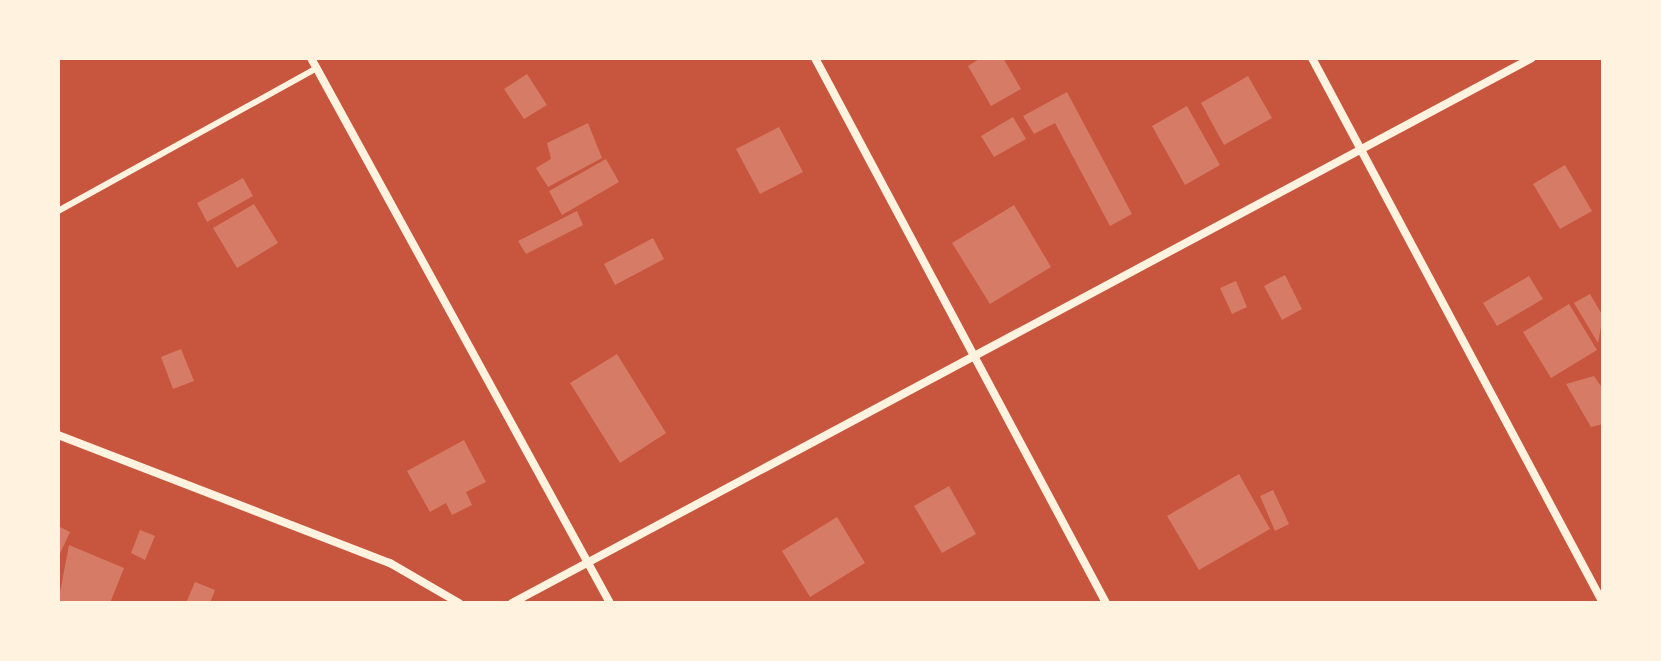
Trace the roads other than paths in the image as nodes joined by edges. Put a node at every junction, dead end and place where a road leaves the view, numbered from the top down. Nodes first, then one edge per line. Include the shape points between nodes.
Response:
1 (311, 58) edge
2 (815, 58) edge
3 (1312, 58) edge
4 (1532, 58) edge
5 (317, 68) junction
6 (1363, 151) junction
7 (58, 211) edge
8 (969, 353) junction
9 (58, 435) edge
10 (587, 561) junction
11 (459, 603) edge
12 (512, 603) edge
13 (610, 603) edge
14 (1106, 603) edge
15 (1603, 603) edge

1 - 5 street
2 - 8 street
3 - 6 street
4 - 6 street
5 - 7 lane
5 - 10 street
6 - 8 street
6 - 15 street
8 - 10 street
8 - 14 street
9 - 11 street via 413,573
10 - 12 street
10 - 13 street

